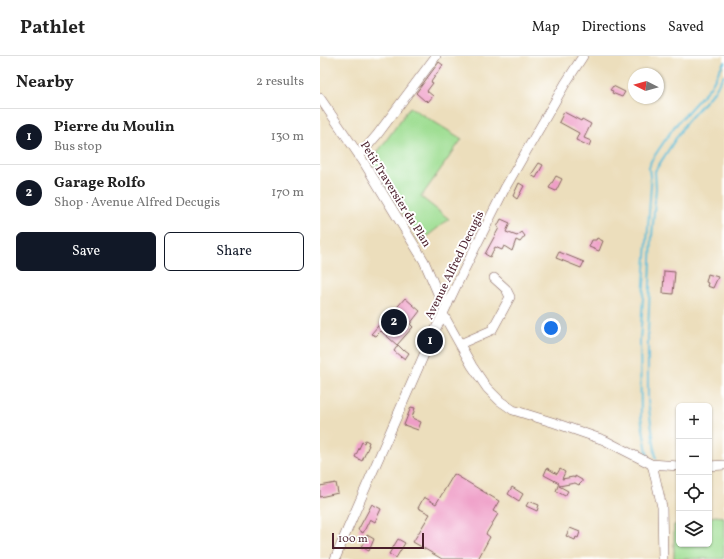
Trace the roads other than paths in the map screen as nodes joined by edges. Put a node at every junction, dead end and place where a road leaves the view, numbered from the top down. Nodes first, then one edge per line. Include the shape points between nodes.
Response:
1 (436, 56) edge
2 (583, 56) edge
3 (320, 98) edge
4 (359, 156) junction
5 (494, 278) dead end
6 (448, 304) junction
7 (443, 314) junction
8 (460, 344) junction
9 (651, 464) junction
10 (724, 465) edge
11 (676, 466) edge
12 (712, 466) edge
13 (335, 559) edge
14 (663, 559) edge

1 - 4 street
2 - 6 street, Avenue Alfred Decugis via 506,188
3 - 4 street, Petit Traversier du Plan
4 - 6 street, Petit Traversier du Plan via 424,261 439,296
5 - 8 street via 506,289 510,297 501,316 492,330
6 - 7 street, Avenue Alfred Decugis
7 - 8 street
7 - 13 street, Avenue Alfred Decugis
8 - 9 street via 487,388 513,410 604,440
9 - 11 street
9 - 14 street via 662,507
10 - 12 street

